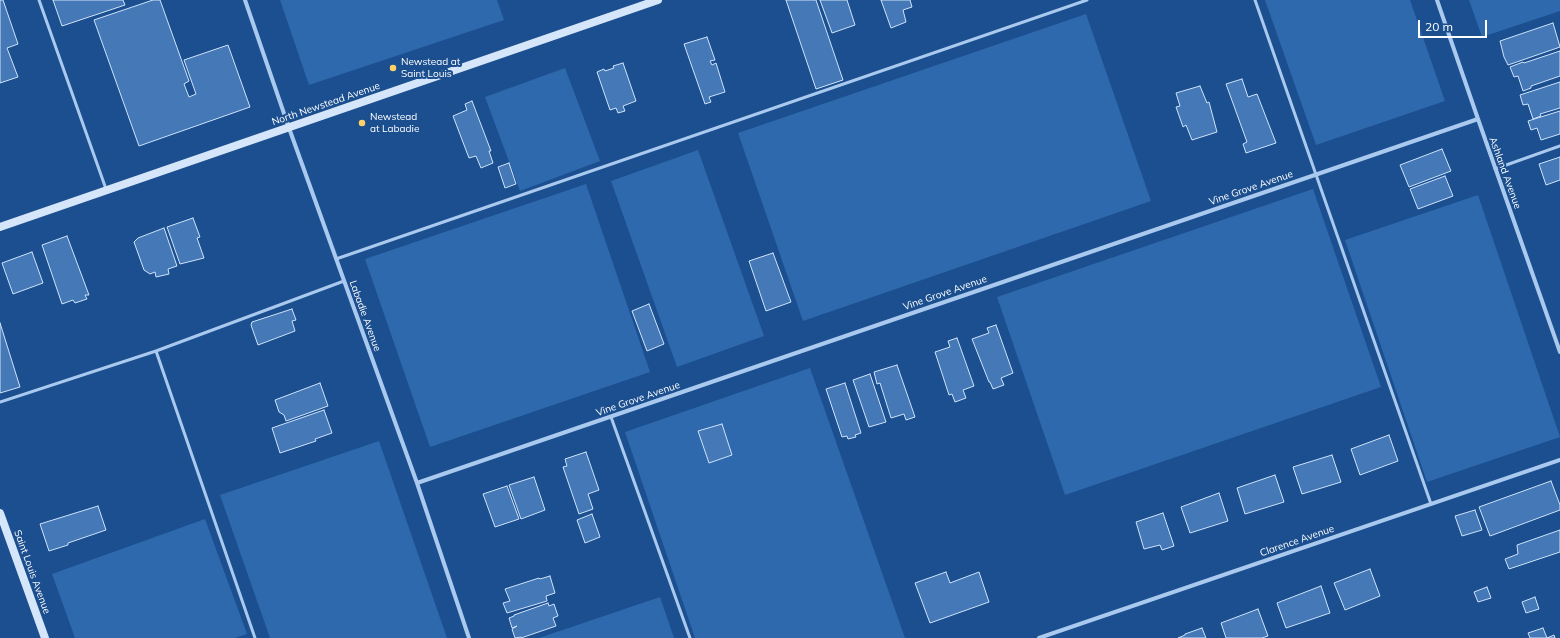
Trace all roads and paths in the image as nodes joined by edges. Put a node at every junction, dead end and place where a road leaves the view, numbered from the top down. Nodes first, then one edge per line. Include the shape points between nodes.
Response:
1 (39, 0) edge
2 (245, 0) edge
3 (658, 0) edge
4 (1087, 0) edge
5 (1255, 0) edge
6 (1437, 0) edge
7 (1478, 119) junction
8 (289, 128) junction
9 (1560, 146) edge
10 (1495, 169) junction
11 (1316, 174) junction
12 (107, 191) junction
13 (0, 227) edge
14 (336, 259) junction
15 (344, 281) junction
16 (1558, 338) edge
17 (156, 351) junction
18 (1560, 352) edge
19 (0, 402) edge
20 (610, 416) junction
21 (1560, 460) edge
22 (417, 483) junction
23 (1431, 504) junction
24 (0, 513) edge
25 (45, 638) edge
26 (255, 638) edge
27 (469, 638) edge
28 (690, 638) edge
29 (1039, 638) edge

1 - 12 lane
2 - 8 street, Labadie Avenue
3 - 8 street, North Newstead Avenue
4 - 14 lane
5 - 11 lane
6 - 7 street, Ashland Avenue
7 - 10 street, Ashland Avenue
7 - 11 street, Vine Grove Avenue
8 - 12 street, North Newstead Avenue
8 - 14 street, Labadie Avenue
9 - 10 lane
10 - 16 street, Ashland Avenue
11 - 20 street, Vine Grove Avenue
11 - 23 lane
12 - 13 street, North Newstead Avenue
14 - 15 street, Labadie Avenue
15 - 17 lane
15 - 22 street, Labadie Avenue
16 - 18 street, Ashland Avenue
17 - 19 lane
17 - 26 lane
20 - 22 street, Vine Grove Avenue
20 - 28 lane
21 - 23 street, Clarence Avenue
22 - 27 street, Labadie Avenue
23 - 29 street, Clarence Avenue
24 - 25 street, Saint Louis Avenue

